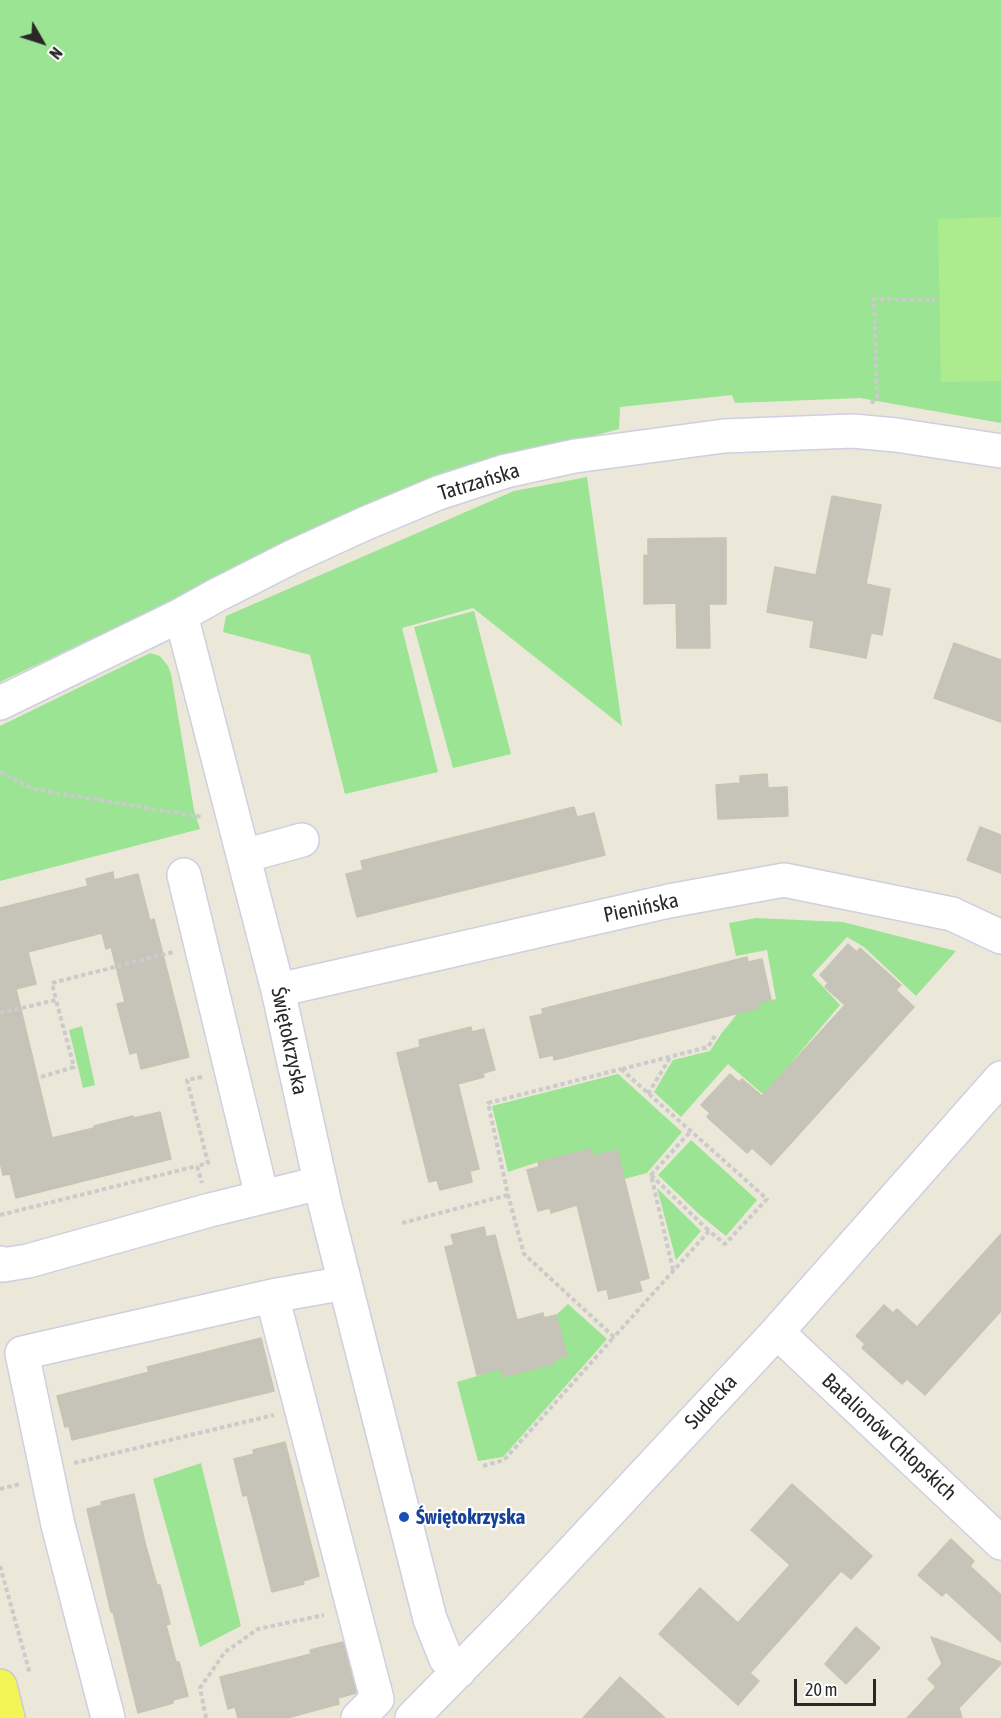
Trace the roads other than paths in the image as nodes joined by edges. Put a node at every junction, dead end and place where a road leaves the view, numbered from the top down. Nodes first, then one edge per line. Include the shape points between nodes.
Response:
1 (1001, 451) edge
2 (181, 615) junction
3 (0, 703) edge
4 (302, 840) dead end
5 (244, 856) junction
6 (184, 875) dead end
7 (1001, 937) edge
8 (278, 990) junction
9 (1001, 1078) edge
10 (320, 1183) junction
11 (262, 1197) junction
12 (0, 1263) edge
13 (345, 1283) junction
14 (272, 1296) junction
15 (777, 1332) junction
16 (1001, 1543) edge
17 (459, 1671) junction
18 (0, 1686) edge
19 (8, 1718) edge
20 (108, 1718) edge
21 (358, 1718) edge
22 (412, 1718) edge

1 - 2 street, Tatrzańska via 853,430 724,436 575,456 506,471 438,493 364,524
2 - 3 street, Tatrzańska
2 - 5 street, Świętokrzyska
4 - 5 street
5 - 8 street, Świętokrzyska
6 - 11 street
7 - 8 street, Pienińska via 952,914 784,880 669,901
8 - 10 street, Świętokrzyska
9 - 15 street, Sudecka
10 - 11 street
10 - 13 street, Świętokrzyska
11 - 12 street via 27,1261
13 - 14 street
13 - 17 street, Świętokrzyska via 430,1619 446,1659
14 - 20 street via 22,1353 58,1525
14 - 21 street via 377,1699
15 - 16 street, Batalionów Chłopskich
15 - 17 street, Sudecka
17 - 22 street, Sudecka
18 - 19 main road

